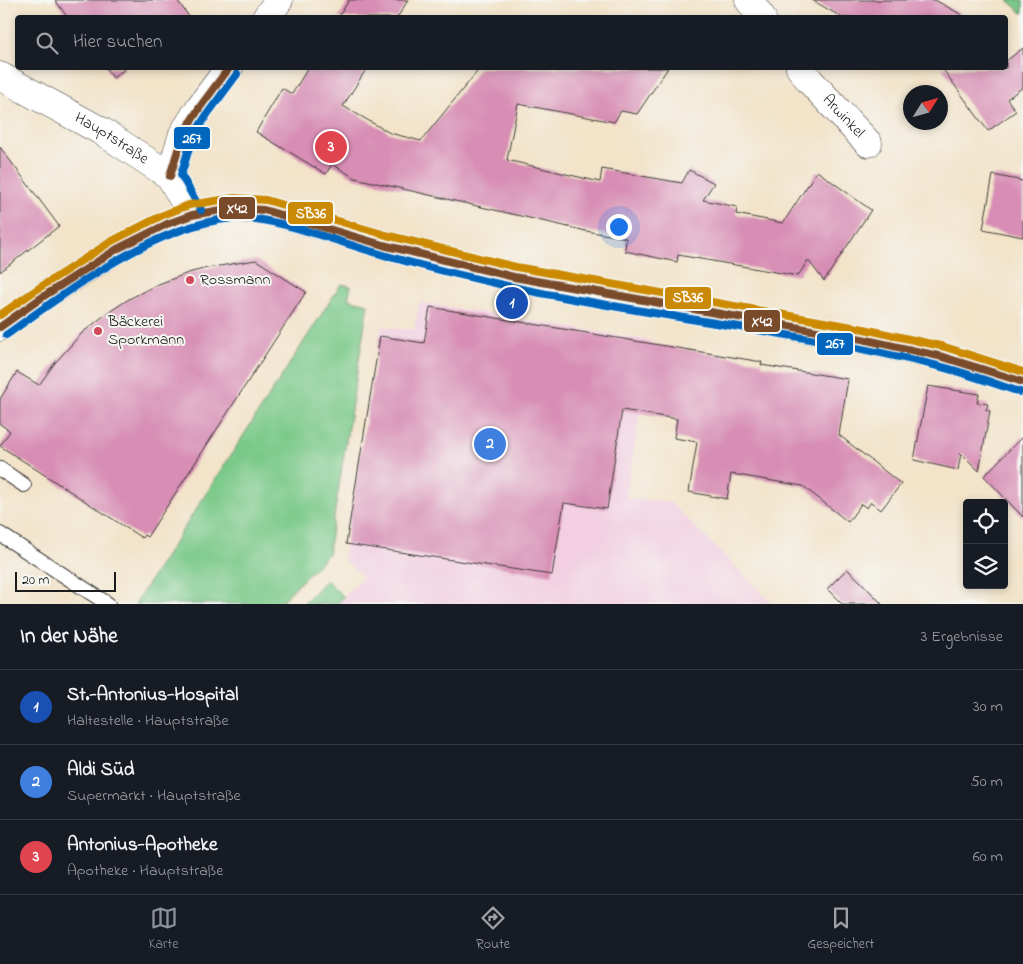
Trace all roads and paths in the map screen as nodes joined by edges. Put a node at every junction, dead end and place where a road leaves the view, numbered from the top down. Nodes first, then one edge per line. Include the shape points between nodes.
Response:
1 (279, 0) edge
2 (749, 0) edge
3 (268, 15) edge
4 (760, 15) edge
5 (228, 70) edge
6 (802, 70) edge
7 (0, 76) edge
8 (868, 143) dead end
9 (170, 176) junction
10 (192, 215) junction
11 (0, 327) edge
12 (1023, 382) edge
13 (0, 469) edge
14 (24, 485) dead end
15 (0, 534) edge
16 (108, 604) edge

1 - 3 street
2 - 4 street
5 - 9 street via 183,134
6 - 8 street, Arwinkel
7 - 9 street, Hauptstraße via 103,132
9 - 10 street, Hauptstraße
10 - 11 street via 117,249
10 - 12 street via 233,208 264,210 383,245 514,278 862,339 943,358
13 - 14 lane
15 - 16 lane

